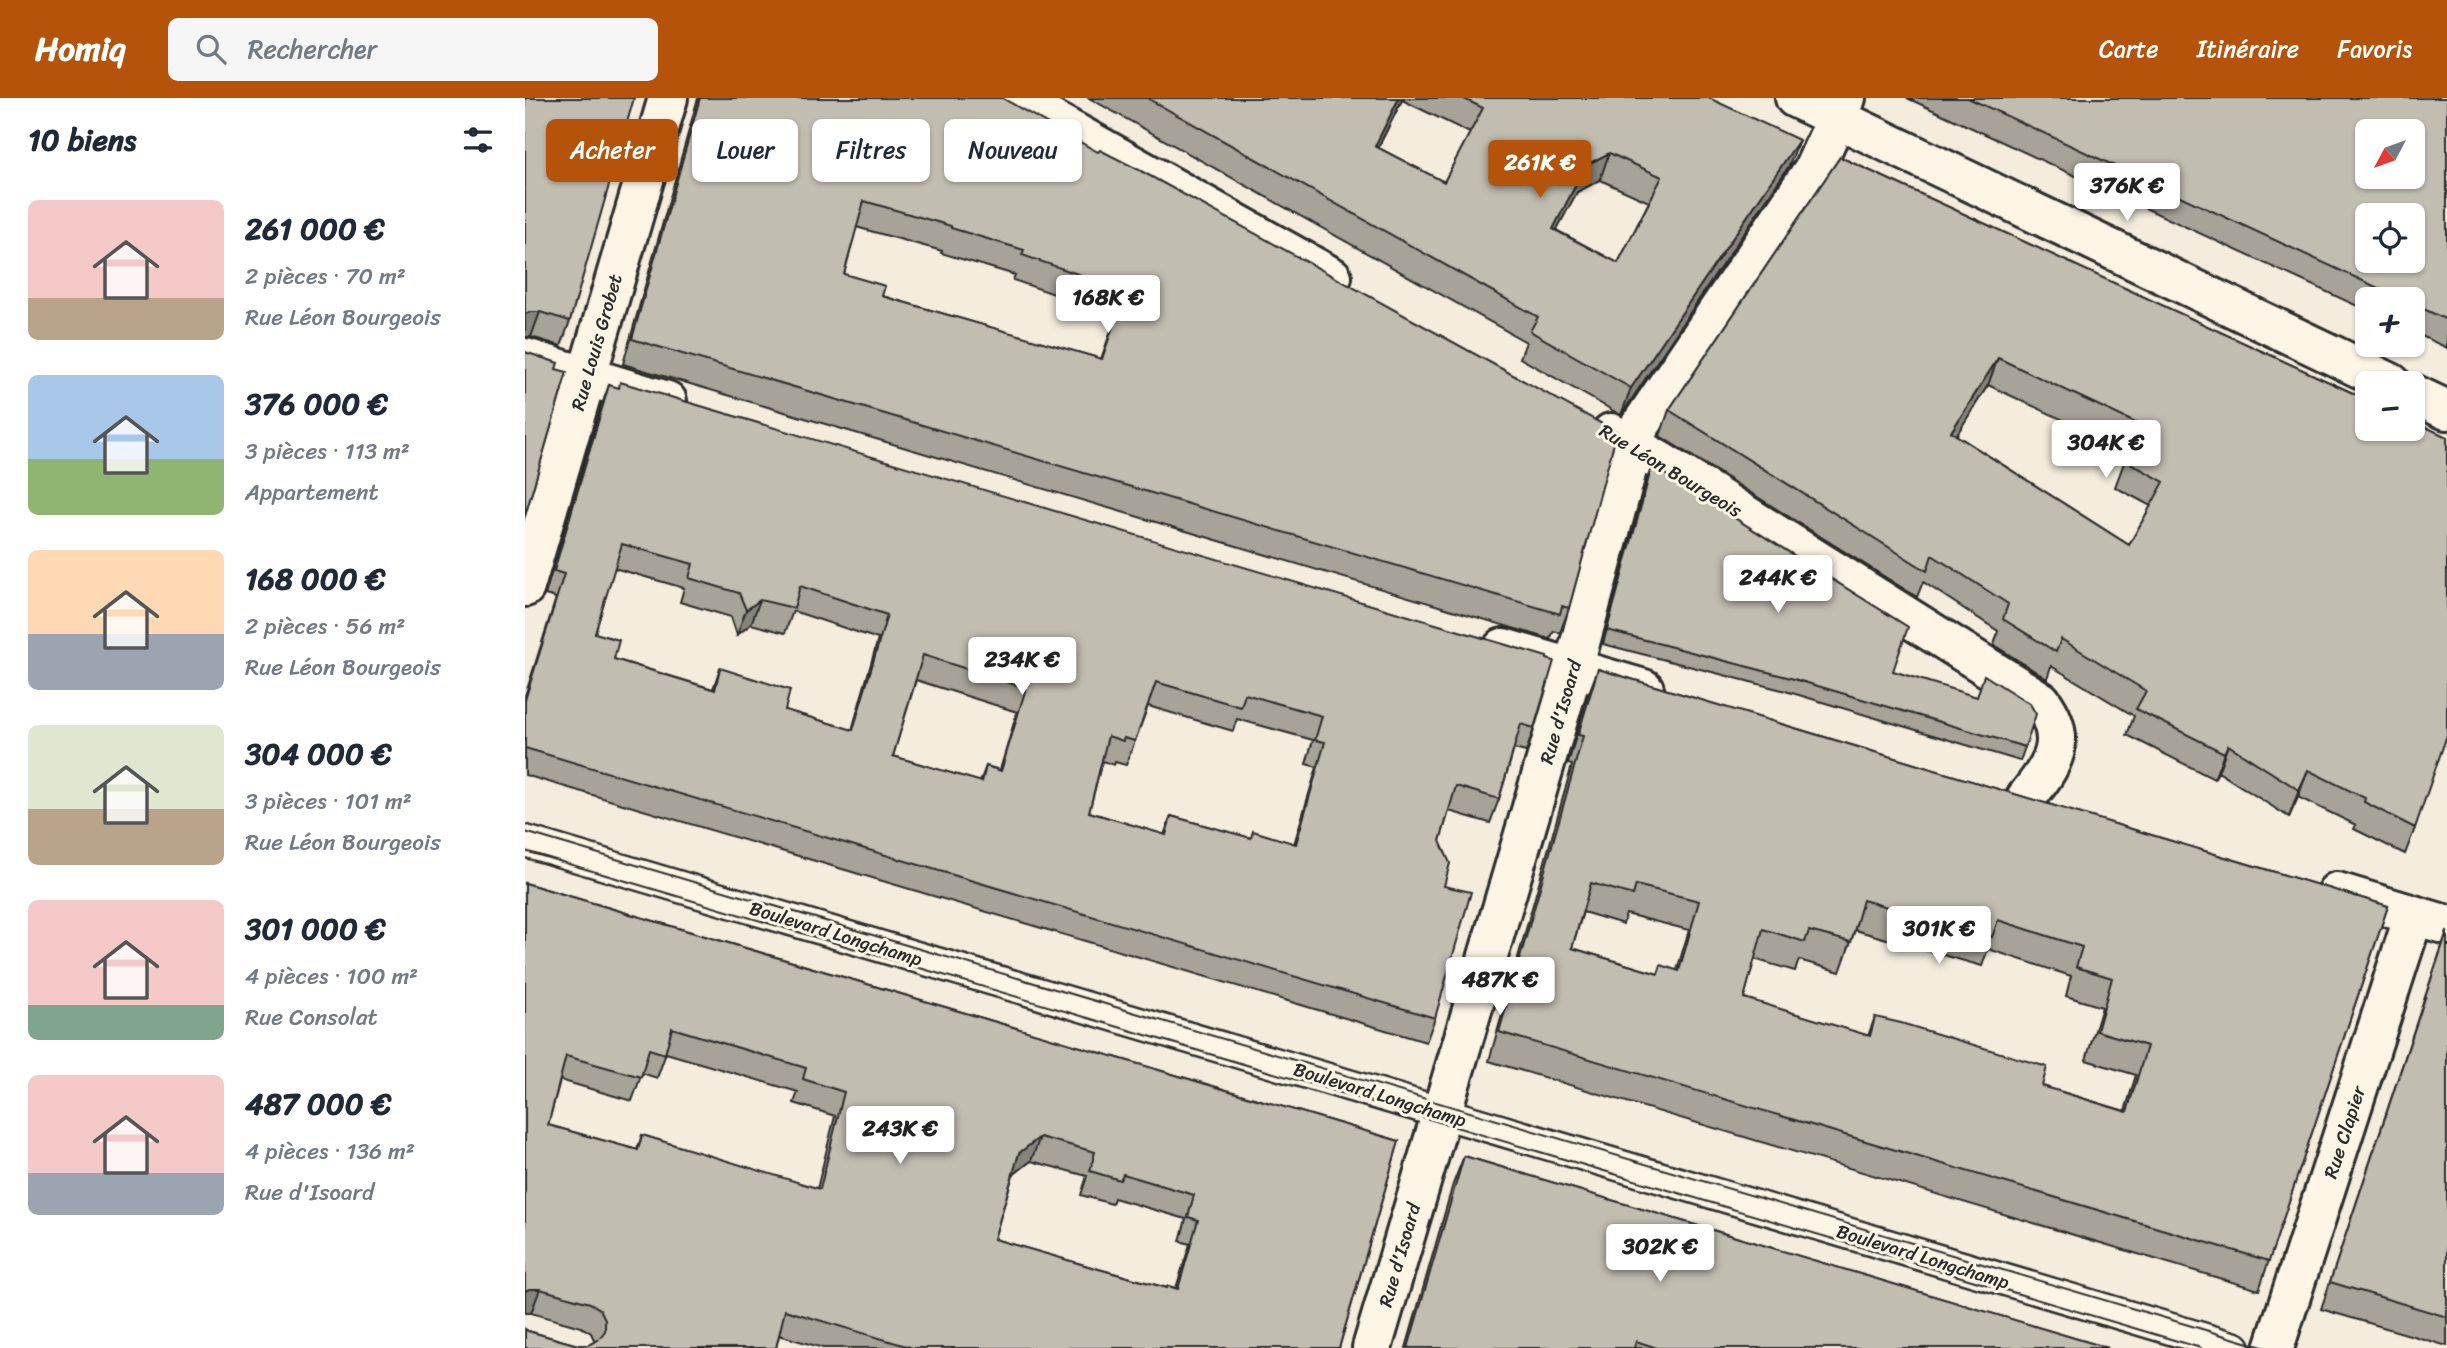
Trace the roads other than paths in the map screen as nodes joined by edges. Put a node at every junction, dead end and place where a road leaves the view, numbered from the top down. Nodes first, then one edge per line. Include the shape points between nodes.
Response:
1 (668, 98) edge
2 (1013, 98) edge
3 (1795, 98) edge
4 (1841, 108) edge
5 (1366, 296) edge
6 (525, 358) edge
7 (2367, 371) edge
8 (585, 377) junction
9 (2425, 400) edge
10 (696, 409) edge
11 (2447, 410) edge
12 (1585, 418) edge
13 (1633, 446) junction
14 (525, 587) edge
15 (1470, 639) edge
16 (1573, 669) junction
17 (1675, 698) edge
18 (2066, 810) edge
19 (525, 841) edge
20 (2307, 883) edge
21 (2430, 920) edge
22 (1440, 1112) junction
23 (1372, 1348) edge
24 (2235, 1348) edge
25 (2274, 1348) edge

1 - 8 street, Rue Louis Grobet
2 - 5 street
3 - 4 street
4 - 7 street
4 - 13 street, Rue d'Isoard via 1813,170 1638,429
6 - 8 street
8 - 10 street
8 - 14 street, Rue Louis Grobet
9 - 11 street
12 - 13 street, Rue Léon Bourgeois
13 - 16 street, Rue d'Isoard
13 - 18 street, Rue Léon Bourgeois via 2041,701 2057,730 2053,754 2044,776 2010,794
15 - 16 street
16 - 17 street
16 - 22 street, Rue d'Isoard
19 - 22 street, Boulevard Longchamp
20 - 21 street
21 - 25 street, Rue Clapier
22 - 23 street, Rue d'Isoard
22 - 24 street, Boulevard Longchamp

